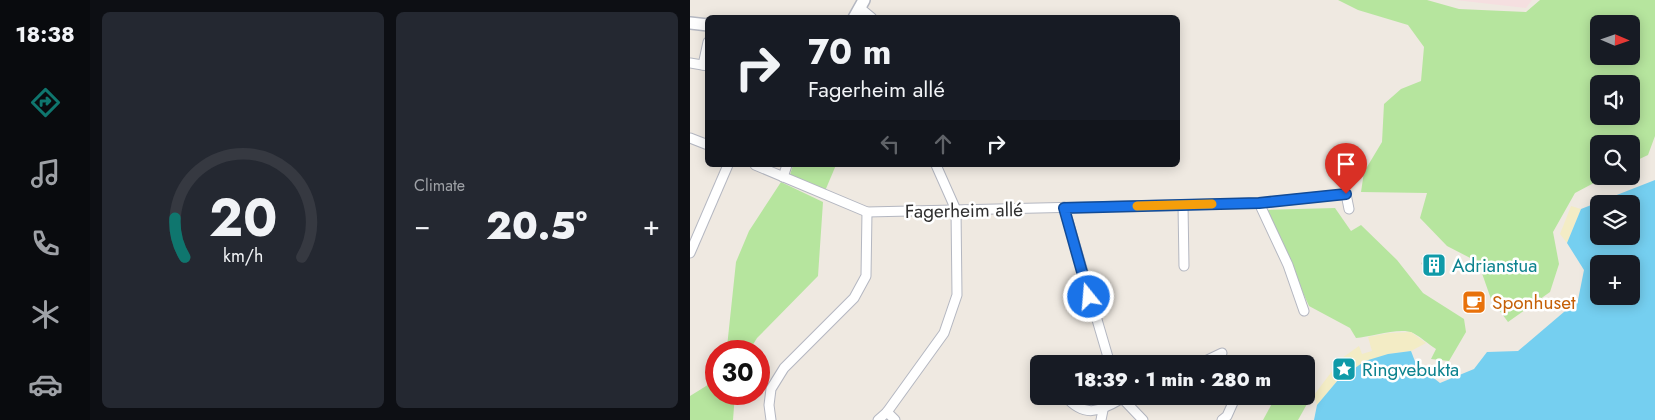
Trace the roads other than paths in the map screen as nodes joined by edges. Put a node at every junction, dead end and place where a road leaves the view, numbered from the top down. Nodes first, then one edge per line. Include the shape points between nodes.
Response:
1 (690, 23) edge
2 (705, 25) edge
3 (690, 63) edge
4 (705, 65) edge
5 (690, 138) edge
6 (705, 144) edge
7 (727, 167) edge
8 (760, 167) edge
9 (786, 167) edge
10 (937, 167) edge
11 (783, 176) junction
12 (1259, 203) junction
13 (1183, 205) junction
14 (1064, 208) junction
15 (1350, 209) dead end
16 (956, 210) junction
17 (867, 212) junction
18 (690, 252) edge
19 (1184, 266) dead end
20 (1304, 311) dead end
21 (1222, 353) dead end
22 (1107, 355) edge
23 (1218, 355) edge
24 (1073, 405) edge
25 (1110, 405) edge
26 (1128, 405) edge
27 (1232, 405) edge
28 (1103, 410) junction
29 (887, 412) junction
30 (771, 420) edge
31 (878, 420) edge
32 (895, 420) edge
33 (1101, 420) edge
34 (1143, 420) edge
35 (1222, 420) edge

1 - 2 street
3 - 4 street
5 - 6 street
7 - 18 street
8 - 11 street, Fagerheim allé
9 - 11 street
10 - 16 street
11 - 17 street, Fagerheim allé
12 - 13 street, Fagerheim allé
12 - 15 street, Fagerheim allé via 1346,194
12 - 20 street via 1288,265
13 - 14 street, Fagerheim allé
13 - 19 street
14 - 16 street, Fagerheim allé
14 - 22 street
16 - 17 street, Fagerheim allé
16 - 29 street via 957,295 952,314 940,339
17 - 30 street via 866,276 854,298 784,368 770,389
21 - 23 street
24 - 28 street via 1083,410
25 - 28 street
26 - 34 street
27 - 35 street
28 - 33 street
29 - 31 street
29 - 32 street

